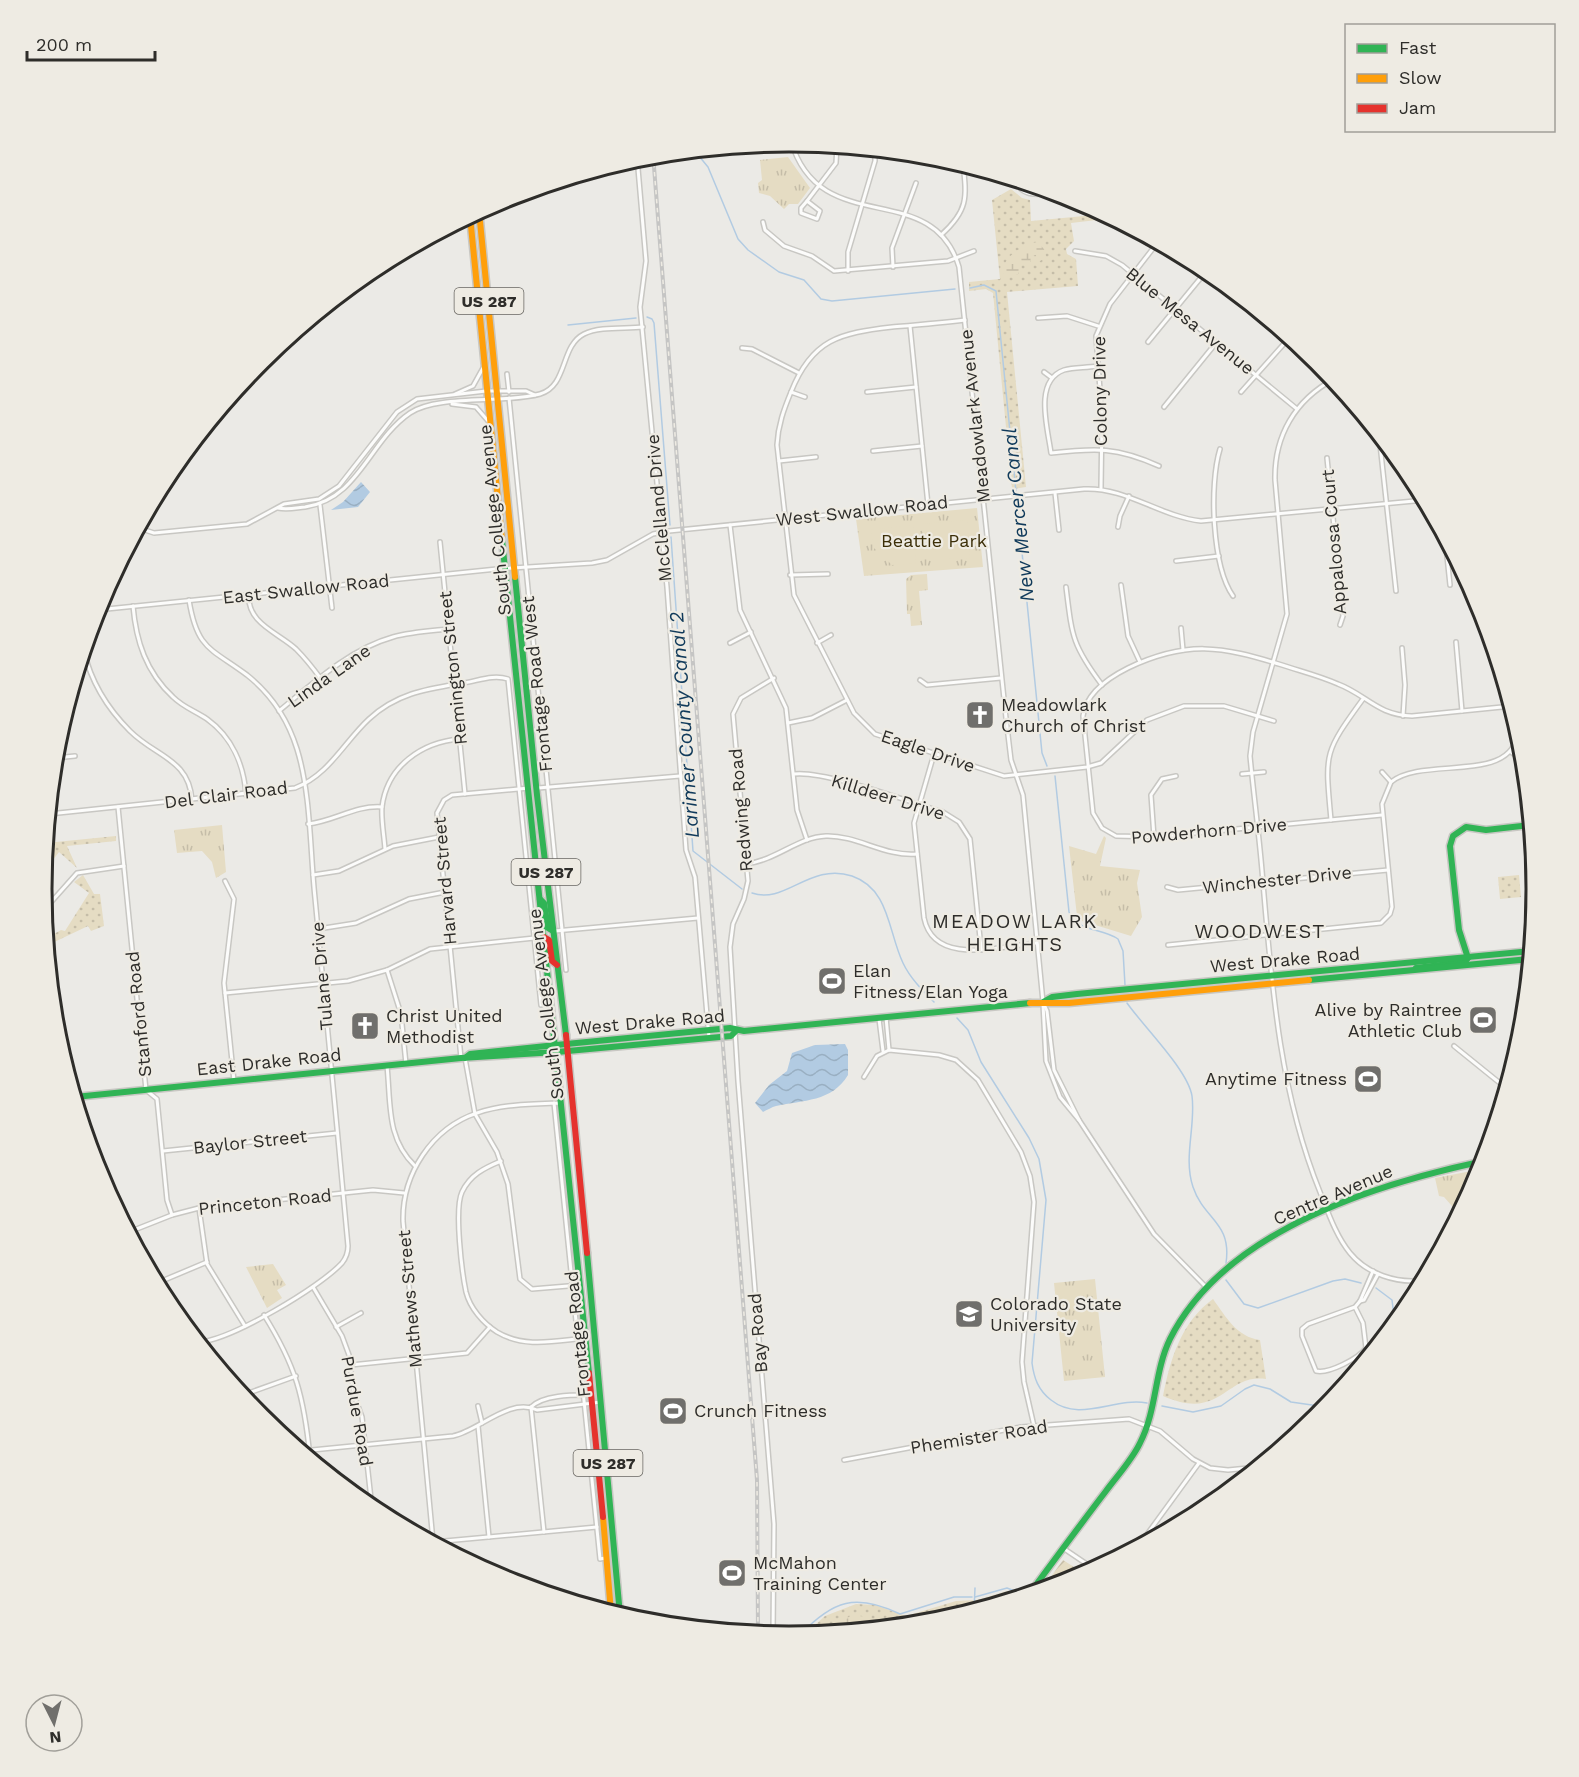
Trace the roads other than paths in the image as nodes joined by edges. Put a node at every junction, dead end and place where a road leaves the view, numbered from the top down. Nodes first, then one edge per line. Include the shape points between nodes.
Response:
1 (796, 152) edge
2 (837, 153) edge
3 (875, 157) edge
4 (639, 168) edge
5 (964, 173) edge
6 (916, 183) dead end
7 (819, 186) junction
8 (807, 201) junction
9 (861, 206) junction
10 (906, 214) junction
11 (480, 221) edge
12 (763, 222) dead end
13 (471, 225) edge
14 (941, 235) junction
15 (1154, 248) edge
16 (974, 251) dead end
17 (1075, 251) dead end
18 (956, 258) junction
19 (893, 267) junction
20 (848, 271) junction
21 (1133, 274) junction
22 (1201, 277) edge
23 (1175, 309) junction
24 (1038, 318) dead end
25 (965, 320) junction
26 (910, 326) junction
27 (1098, 326) junction
28 (643, 327) junction
29 (1148, 342) dead end
30 (1216, 343) junction
31 (1285, 343) edge
32 (742, 348) dead end
33 (483, 366) junction
34 (1097, 366) junction
35 (1044, 372) dead end
36 (800, 373) junction
37 (507, 374) dead end
38 (1255, 375) junction
39 (1052, 378) junction
40 (1326, 384) edge
41 (916, 387) junction
42 (486, 391) junction
43 (509, 392) junction
44 (791, 392) junction
45 (867, 392) dead end
46 (1241, 392) dead end
47 (454, 394) junction
48 (497, 395) junction
49 (535, 395) junction
50 (806, 397) dead end
51 (510, 398) junction
52 (486, 400) junction
53 (451, 403) junction
54 (1164, 407) dead end
55 (1296, 409) junction
56 (489, 422) junction
57 (922, 446) junction
58 (1220, 449) dead end
59 (1381, 449) edge
60 (1101, 450) junction
61 (873, 451) dead end
62 (816, 457) dead end
63 (1327, 458) dead end
64 (779, 461) junction
65 (1159, 466) dead end
66 (1101, 488) junction
67 (1055, 492) junction
68 (1129, 496) junction
69 (319, 499) junction
70 (984, 499) junction
71 (1416, 501) edge
72 (320, 504) junction
73 (1387, 504) junction
74 (928, 505) junction
75 (278, 508) junction
76 (1332, 509) junction
77 (1278, 515) junction
78 (785, 519) junction
79 (1216, 521) junction
80 (730, 525) junction
81 (1118, 527) dead end
82 (146, 530) edge
83 (1059, 530) dead end
84 (660, 532) junction
85 (440, 542) dead end
86 (1219, 556) junction
87 (1447, 557) edge
88 (1176, 561) dead end
89 (526, 567) junction
90 (515, 568) junction
91 (506, 569) junction
92 (828, 574) dead end
93 (444, 575) junction
94 (790, 575) junction
95 (1121, 585) dead end
96 (1450, 585) dead end
97 (330, 586) junction
98 (1066, 587) dead end
99 (1396, 591) dead end
100 (249, 594) junction
101 (1233, 596) dead end
102 (189, 600) junction
103 (133, 606) junction
104 (332, 608) dead end
105 (108, 609) edge
106 (1340, 625) dead end
107 (1181, 628) dead end
108 (449, 629) junction
109 (751, 632) junction
110 (831, 635) dead end
111 (1456, 642) dead end
112 (730, 643) dead end
113 (817, 643) junction
114 (1402, 648) dead end
115 (1184, 650) junction
116 (1140, 662) junction
117 (1274, 663) junction
118 (88, 664) edge
119 (1001, 677) junction
120 (774, 678) junction
121 (321, 679) junction
122 (920, 680) dead end
123 (454, 684) junction
124 (1102, 685) junction
125 (1363, 699) junction
126 (847, 700) junction
127 (1503, 707) edge
128 (279, 711) junction
129 (1462, 711) junction
130 (1258, 716) junction
131 (1403, 716) junction
132 (1274, 721) dead end
133 (788, 723) junction
134 (460, 739) junction
135 (1513, 749) edge
136 (1511, 752) junction
137 (934, 754) junction
138 (1514, 754) edge
139 (75, 756) dead end
140 (65, 757) edge
141 (1087, 767) junction
142 (1263, 772) dead end
143 (1382, 772) dead end
144 (1252, 773) junction
145 (793, 774) junction
146 (1242, 774) dead end
147 (1017, 775) junction
148 (680, 776) junction
149 (1176, 776) dead end
150 (1391, 782) junction
151 (303, 784) junction
152 (520, 788) junction
153 (527, 788) junction
154 (536, 788) junction
155 (548, 789) junction
156 (465, 794) junction
157 (246, 795) junction
158 (192, 800) junction
159 (918, 805) junction
160 (118, 807) junction
161 (382, 807) junction
162 (57, 813) edge
163 (1382, 815) junction
164 (1331, 820) junction
165 (308, 824) junction
166 (1524, 826) edge
167 (1258, 827) junction
168 (439, 837) junction
169 (1154, 837) junction
170 (807, 840) junction
171 (385, 849) junction
172 (917, 854) junction
173 (747, 864) junction
174 (124, 866) junction
175 (1388, 870) junction
176 (312, 874) junction
177 (225, 881) dead end
178 (1263, 882) junction
179 (1167, 887) dead end
180 (445, 892) junction
181 (539, 899) junction
182 (53, 900) edge
183 (698, 918) junction
184 (318, 929) junction
185 (553, 931) junction
186 (563, 931) junction
187 (1267, 935) junction
188 (544, 937) junction
189 (535, 938) junction
190 (1036, 943) junction
191 (1168, 945) dead end
192 (450, 946) junction
193 (981, 948) junction
194 (1523, 952) edge
195 (1468, 958) junction
196 (1523, 960) edge
197 (557, 965) junction
198 (387, 970) junction
199 (566, 970) dead end
200 (1412, 971) junction
201 (1272, 976) junction
202 (323, 983) junction
203 (1272, 985) junction
204 (1116, 991) junction
205 (225, 993) junction
206 (1102, 999) junction
207 (1043, 1002) junction
208 (541, 1005) dead end
209 (882, 1017) junction
210 (709, 1030) junction
211 (736, 1031) junction
212 (672, 1034) junction
213 (640, 1037) junction
214 (709, 1038) junction
215 (642, 1044) junction
216 (619, 1047) junction
217 (1454, 1047) dead end
218 (557, 1048) junction
219 (568, 1048) junction
220 (889, 1050) junction
221 (883, 1052) junction
222 (463, 1058) junction
223 (406, 1064) junction
224 (387, 1066) junction
225 (331, 1071) junction
226 (864, 1077) dead end
227 (234, 1081) junction
228 (1500, 1083) edge
229 (146, 1090) junction
230 (83, 1096) edge
231 (554, 1103) junction
232 (562, 1103) junction
233 (475, 1113) junction
234 (337, 1133) junction
235 (162, 1151) junction
236 (501, 1161) junction
237 (1473, 1164) edge
238 (415, 1166) junction
239 (343, 1193) junction
240 (405, 1193) junction
241 (199, 1208) junction
242 (1327, 1209) junction
243 (172, 1215) junction
244 (137, 1229) edge
245 (207, 1262) junction
246 (1375, 1273) junction
247 (165, 1280) edge
248 (1413, 1280) edge
249 (572, 1285) junction
250 (580, 1285) junction
251 (313, 1286) junction
252 (1209, 1289) junction
253 (582, 1297) junction
254 (1355, 1307) junction
255 (593, 1312) junction
256 (361, 1313) dead end
257 (264, 1315) junction
258 (245, 1326) junction
259 (336, 1326) junction
260 (490, 1327) junction
261 (578, 1339) junction
262 (208, 1341) edge
263 (1366, 1347) edge
264 (1361, 1353) edge
265 (416, 1359) junction
266 (351, 1365) junction
267 (296, 1376) junction
268 (251, 1392) edge
269 (588, 1395) junction
270 (601, 1398) junction
271 (589, 1404) junction
272 (478, 1406) dead end
273 (531, 1407) junction
274 (482, 1423) junction
275 (478, 1426) junction
276 (1034, 1426) junction
277 (1149, 1426) junction
278 (423, 1439) junction
279 (365, 1445) junction
280 (309, 1447) edge
281 (312, 1450) edge
282 (844, 1460) dead end
283 (1199, 1463) junction
284 (1244, 1468) edge
285 (370, 1494) edge
286 (613, 1525) junction
287 (604, 1526) junction
288 (597, 1527) junction
289 (1152, 1530) edge
290 (544, 1532) junction
291 (432, 1533) edge
292 (489, 1537) junction
293 (448, 1541) edge
294 (1063, 1548) junction
295 (607, 1558) junction
296 (1085, 1563) edge
297 (1039, 1581) edge
298 (610, 1603) edge
299 (619, 1605) edge
300 (773, 1625) edge

1 - 7 street, Meadowlark Avenue via 804,170
2 - 7 street via 836,163
3 - 9 street
4 - 28 street, McClelland Drive via 646,261 640,297
5 - 14 street via 964,206
6 - 10 street
7 - 8 street
7 - 9 street, Meadowlark Avenue via 843,201
8 - 8 street via 820,211 817,219 801,213
9 - 10 street, Meadowlark Avenue
9 - 20 street via 848,252
10 - 14 street, Meadowlark Avenue
10 - 19 street via 892,248
11 - 48 main road, South College Avenue / US 287
12 - 20 street via 765,230 783,246 812,256 834,271
13 - 33 main road, South College Avenue / US 287
14 - 18 street, Meadowlark Avenue
15 - 21 street, Colony Drive
16 - 18 street
17 - 21 street, Blue Mesa Avenue via 1106,256
18 - 19 street
18 - 25 street, Meadowlark Avenue
19 - 20 street
21 - 23 street, Blue Mesa Avenue
21 - 27 street, Colony Drive
22 - 23 street
23 - 29 street
23 - 30 street, Blue Mesa Avenue
24 - 27 street via 1067,316
25 - 26 street, Eagle Drive
25 - 70 street, Meadowlark Avenue
26 - 36 street, Eagle Drive via 838,336 816,351
26 - 41 street
27 - 34 street, Colony Drive
28 - 49 street via 583,335 574,344 553,386
28 - 84 street, McClelland Drive
30 - 38 street, Blue Mesa Avenue
30 - 54 street
31 - 38 street
32 - 36 street via 752,349
33 - 42 main road, South College Avenue / US 287
33 - 47 street via 473,386
34 - 39 street via 1068,369
34 - 60 street, Colony Drive
35 - 39 street
36 - 44 street, Eagle Drive
37 - 43 street
38 - 46 street
38 - 55 street, Blue Mesa Avenue
39 - 60 street via 1045,395 1051,453
40 - 55 street
41 - 45 street
41 - 57 street
42 - 47 street
42 - 48 street
42 - 52 main road, South College Avenue / US 287
43 - 48 street
43 - 49 street
44 - 50 street
44 - 64 street, Eagle Drive via 777,436
47 - 69 street via 423,397 403,407 339,486
48 - 51 street
48 - 52 street
48 - 90 main road, South College Avenue / US 287
49 - 51 street
51 - 89 street, Frontage Road West
52 - 53 street
52 - 56 main road, South College Avenue / US 287
53 - 56 street via 476,407
53 - 72 street via 425,406 408,414 341,493
55 - 77 street via 1284,430 1275,460
56 - 91 main road, South College Avenue / US 287
57 - 61 street
57 - 74 street
58 - 79 street via 1213,488
59 - 73 street
60 - 65 street via 1127,452
60 - 66 street, Colony Drive
62 - 64 street
63 - 76 street, Appaloosa Court
64 - 78 street, Eagle Drive
66 - 67 street, West Swallow Road
66 - 68 street, West Swallow Road
67 - 70 street, West Swallow Road
67 - 83 street
68 - 79 street, West Swallow Road via 1180,518
68 - 81 street
69 - 72 street
69 - 75 street
70 - 74 street, West Swallow Road
70 - 119 street, Meadowlark Avenue
71 - 73 street, West Swallow Road
72 - 75 street
72 - 97 street
73 - 76 street, West Swallow Road
73 - 99 street
74 - 78 street, West Swallow Road
75 - 82 street via 247,524 154,533
76 - 77 street, West Swallow Road
76 - 106 street, Appaloosa Court
77 - 79 street, West Swallow Road
77 - 117 street via 1287,614
78 - 80 street, West Swallow Road
78 - 94 street, Eagle Drive
79 - 86 street
80 - 84 street, West Swallow Road
80 - 109 street via 739,602
84 - 89 street, West Swallow Road via 608,560
84 - 148 street, McClelland Drive
85 - 93 street, Remington Street
86 - 88 street
86 - 101 street via 1223,579
87 - 96 street
89 - 90 street, West Swallow Road
89 - 155 street, Frontage Road West
90 - 91 street, East Swallow Road
90 - 154 main road, South College Avenue / US 287
91 - 93 street, East Swallow Road
91 - 153 main road, South College Avenue / US 287
92 - 94 street
93 - 97 street, East Swallow Road
93 - 108 street, Remington Street
94 - 113 street, Eagle Drive via 797,603
95 - 116 street via 1128,636
97 - 100 street, East Swallow Road
97 - 104 street
98 - 124 street via 1072,637
100 - 102 street, East Swallow Road
100 - 121 street via 249,606 258,621 295,649
102 - 103 street, East Swallow Road
102 - 128 street, Tulane Drive via 193,624 205,645 255,683
103 - 105 street, East Swallow Road
103 - 157 street via 137,639 151,670 172,696 209,721 229,742 242,768
107 - 115 street
108 - 121 street, Linda Lane via 381,641 348,658
108 - 123 street, Remington Street
109 - 112 street
109 - 120 street
110 - 113 street
111 - 129 street
113 - 126 street, Eagle Drive
114 - 131 street via 1406,693
115 - 116 street
115 - 117 street via 1228,650
116 - 124 street
117 - 125 street via 1339,684
117 - 130 street
118 - 158 street via 111,710 139,740 182,768 190,782
119 - 122 street via 927,685
119 - 147 street, Meadowlark Avenue via 1010,751
120 - 133 street via 785,702
120 - 173 street, Redwing Road via 741,698 733,714
121 - 128 street, Linda Lane
123 - 134 street, Remington Street
123 - 151 street, Del Clair Road via 418,690 388,704 364,724 325,769
123 - 152 street, Del Clair Road via 508,679
124 - 141 street, Powderhorn Drive via 1090,695 1083,710
125 - 131 street via 1382,711
125 - 164 street via 1328,754
126 - 133 street via 812,718
126 - 137 street, Eagle Drive via 858,719 875,734
127 - 129 street
128 - 151 street, Tulane Drive via 295,742
129 - 131 street
130 - 132 street
130 - 141 street via 1213,705 1165,711 1132,731 1106,760
130 - 144 street via 1251,747
133 - 145 street
134 - 156 street, Remington Street
134 - 161 street via 428,746 404,761 390,781
135 - 136 street
136 - 138 street
136 - 150 street via 1493,763 1411,771
137 - 147 street, Eagle Drive via 997,774
137 - 159 street
139 - 140 street
141 - 147 street, Eagle Drive
141 - 169 street, Powderhorn Drive via 1091,807 1102,828 1122,838
142 - 144 street
143 - 150 street
144 - 146 street
144 - 167 street
145 - 159 street, Killdeer Drive via 812,774
145 - 170 street via 798,818
147 - 190 street, Meadowlark Avenue via 1023,795
148 - 155 street, Harvard Street
148 - 183 street, McClelland Drive via 686,850 695,877
149 - 169 street via 1161,779 1152,792
150 - 163 street via 1383,798
151 - 157 street, Del Clair Road
151 - 165 street, Tulane Drive
152 - 153 street, Harvard Street
152 - 156 street, Harvard Street
152 - 189 street
153 - 154 street, Harvard Street
153 - 181 main road, South College Avenue / US 287
154 - 155 street, Harvard Street
154 - 185 main road, South College Avenue / US 287
155 - 186 street, Frontage Road West
156 - 168 street, Harvard Street via 447,797 440,805
157 - 158 street, Del Clair Road
158 - 160 street, Del Clair Road
159 - 172 street via 914,823
159 - 193 street, Killdeer Drive via 948,814 967,833
160 - 162 street, Del Clair Road
160 - 174 street, Stanford Road
161 - 165 street via 360,807 332,820
161 - 171 street
163 - 164 street, Powderhorn Drive
163 - 175 street
164 - 167 street, Powderhorn Drive
165 - 176 street, Tulane Drive
166 - 195 main road via 1486,830 1466,827 1453,836 1450,846 1459,930
167 - 169 street, Powderhorn Drive
167 - 178 street
168 - 171 street
168 - 180 street, Harvard Street
170 - 172 street via 837,837 891,853
170 - 173 street via 768,860
171 - 176 street via 339,871
172 - 193 street via 929,933 952,949
173 - 211 street, Redwing Road via 747,892 729,940
174 - 182 street via 77,873
174 - 229 street, Stanford Road
175 - 178 street, Winchester Drive
175 - 187 street via 1392,907 1381,923
176 - 184 street, Tulane Drive
177 - 205 street via 234,899
178 - 179 street, Winchester Drive via 1178,890
178 - 187 street
180 - 184 street via 409,898 356,923
180 - 192 street, Harvard Street
181 - 185 main road via 544,903 548,928
181 - 188 main road, South College Avenue / US 287
183 - 186 street
183 - 210 street, McClelland Drive
184 - 202 street, Tulane Drive
185 - 186 street
185 - 197 main road, South College Avenue / US 287
186 - 199 street, Frontage Road West
187 - 191 street
187 - 201 street
188 - 189 street
188 - 197 main road via 549,940 552,961
188 - 218 main road, South College Avenue / US 287
189 - 192 street
189 - 208 street
190 - 193 street
190 - 207 street, Meadowlark Avenue
192 - 198 street via 423,952
192 - 222 street, Harvard Street
194 - 195 main road, West Drake Road
195 - 200 main road via 1466,962 1422,966
195 - 201 main road, West Drake Road
196 - 200 main road, West Drake Road
197 - 219 main road, South College Avenue / US 287
198 - 202 street via 363,978
198 - 223 street via 401,1014
200 - 203 main road, West Drake Road
201 - 203 street
201 - 204 main road, West Drake Road
202 - 205 street
202 - 225 street, Tulane Drive
203 - 206 main road, West Drake Road
203 - 242 street via 1292,1109
204 - 206 main road
204 - 207 main road, West Drake Road via 1052,997
205 - 227 street
206 - 207 main road, West Drake Road
207 - 209 main road, West Drake Road
207 - 252 street, Meadowlark Avenue via 1049,1073 1060,1097 1154,1234
209 - 211 main road, West Drake Road
209 - 220 street
209 - 221 street
210 - 211 main road, West Drake Road
210 - 212 main road, West Drake Road
210 - 214 street, McClelland Drive
211 - 214 main road, West Drake Road via 731,1036
211 - 300 street, Bay Road via 774,1524
212 - 213 main road, West Drake Road
212 - 215 main road
213 - 216 main road via 637,1042
213 - 219 main road, West Drake Road
214 - 215 main road, West Drake Road
215 - 216 main road, West Drake Road
216 - 219 main road, West Drake Road
217 - 228 street
218 - 219 main road, East Drake Road
218 - 222 main road, East Drake Road via 470,1054
218 - 232 main road, South College Avenue / US 287
219 - 255 main road, South College Avenue / US 287
220 - 221 street
220 - 276 street via 939,1054 965,1066 978,1080 1028,1168 1034,1212 1022,1368
221 - 226 street
222 - 223 main road, East Drake Road
222 - 233 street, Harvard Street
223 - 224 main road, East Drake Road
224 - 225 main road, East Drake Road
224 - 238 street via 396,1141
225 - 227 main road, East Drake Road
225 - 234 street, Tulane Drive
227 - 229 main road, East Drake Road
229 - 230 main road, East Drake Road
229 - 235 street, Stanford Road via 157,1099
231 - 232 street
231 - 233 street
231 - 249 street, Frontage Road
232 - 250 main road, South College Avenue / US 287
233 - 236 street, Harvard Street
233 - 238 street via 438,1138
234 - 235 street, Baylor Street
234 - 239 street, Tulane Drive
235 - 243 street, Stanford Road
236 - 249 street, Harvard Street via 510,1196 520,1279 532,1289
236 - 260 street via 473,1177 458,1206 466,1292 478,1315
237 - 242 main road, Centre Avenue via 1407,1179
238 - 240 street, Mathews Street
239 - 240 street, Princeton Road
239 - 241 street, Princeton Road
239 - 251 street, Tulane Drive via 346,1257
240 - 265 street, Mathews Street via 403,1221
241 - 243 street, Princeton Road
241 - 245 street
242 - 246 street via 1350,1253
242 - 252 main road, Centre Avenue via 1256,1247
243 - 244 street, Princeton Road
245 - 247 street
245 - 258 street
246 - 248 street
246 - 254 street
249 - 250 street, Harvard Street
249 - 261 street, Frontage Road
250 - 253 main road, South College Avenue / US 287
251 - 257 street, Tulane Drive
251 - 259 street, Purdue Road
252 - 277 main road, Centre Avenue via 1171,1338 1162,1360
253 - 255 main road
253 - 269 main road, South College Avenue / US 287
254 - 263 street via 1363,1323
254 - 264 street via 1308,1324 1302,1329 1302,1336 1317,1371 1326,1371
255 - 270 main road, South College Avenue / US 287
256 - 259 street
257 - 258 street, Tulane Drive
257 - 267 street
258 - 262 street, Tulane Drive
259 - 266 street, Purdue Road
260 - 261 street via 524,1342
260 - 265 street via 466,1353
261 - 269 street, Frontage Road
265 - 266 street
265 - 278 street, Mathews Street
266 - 279 street, Purdue Road
267 - 268 street
267 - 280 street
269 - 270 street
269 - 271 main road, South College Avenue / US 287
269 - 273 street via 536,1402
270 - 271 street
270 - 286 main road, South College Avenue / US 287
271 - 273 street via 537,1410
271 - 287 main road, South College Avenue / US 287
271 - 288 street, Frontage Road
272 - 274 street
273 - 274 street via 512,1409
273 - 290 street
274 - 275 street
275 - 278 street via 460,1434
275 - 292 street
276 - 277 street, Phemister Road via 1129,1419
276 - 282 street, Phemister Road
277 - 283 street, Phemister Road via 1169,1436
277 - 294 main road, Centre Avenue via 1134,1453
278 - 279 street
278 - 291 street, Mathews Street
279 - 281 street
279 - 285 street, Purdue Road
283 - 284 street via 1222,1470
283 - 289 street
286 - 287 street
286 - 299 main road, South College Avenue / US 287
287 - 288 street
287 - 295 main road, South College Avenue / US 287
288 - 290 street
288 - 295 street, Frontage Road via 600,1559
290 - 292 street
292 - 293 street
294 - 296 street
294 - 297 main road, Centre Avenue
295 - 298 main road, South College Avenue / US 287

